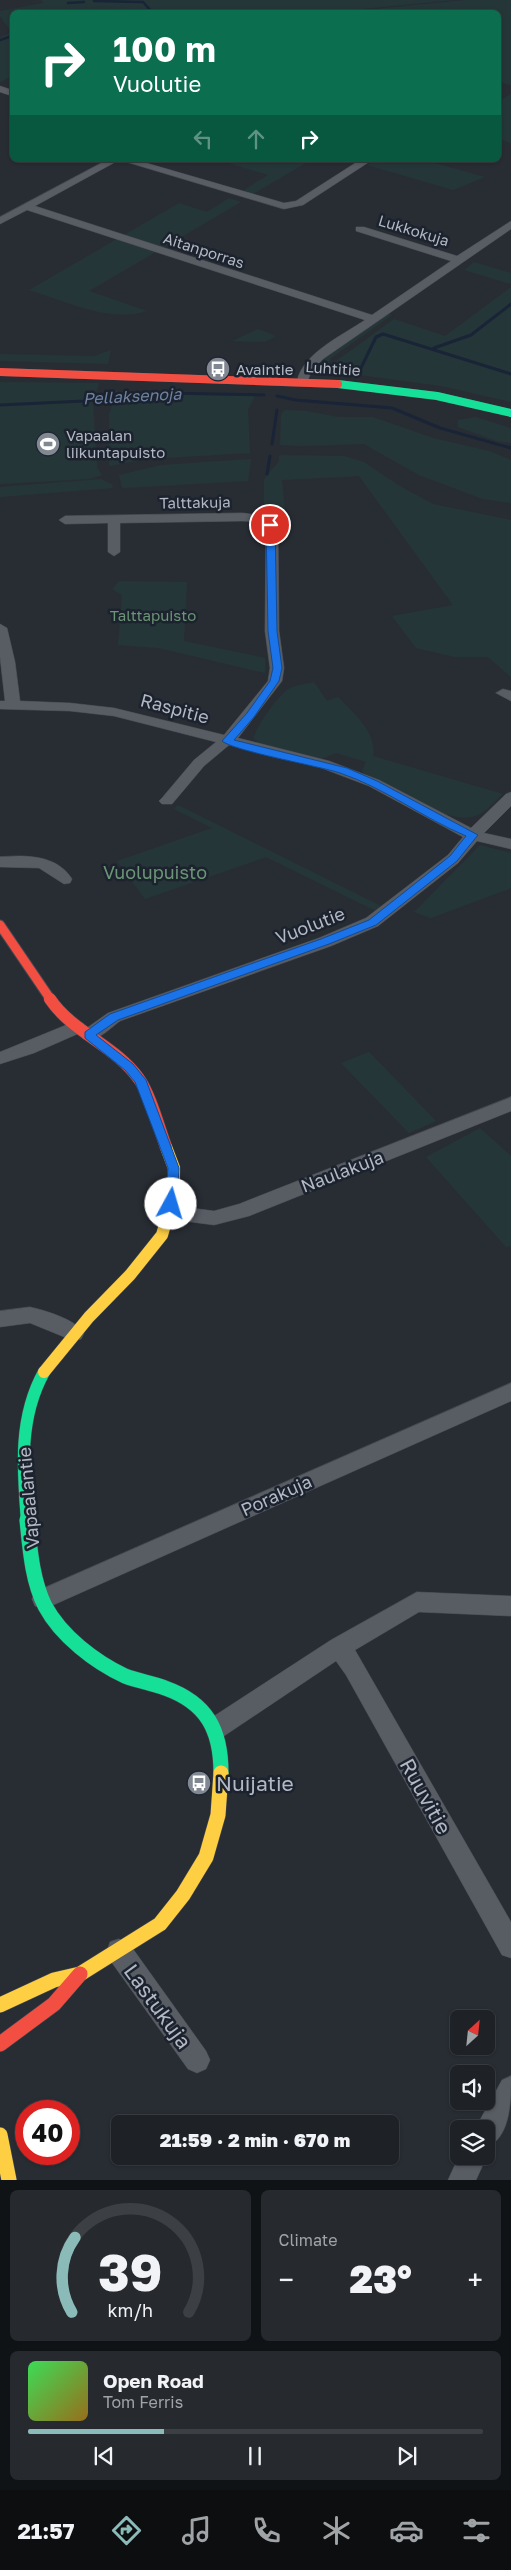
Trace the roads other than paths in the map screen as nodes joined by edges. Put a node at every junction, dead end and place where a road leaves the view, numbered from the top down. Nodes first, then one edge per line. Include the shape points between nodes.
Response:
1 (110, 162) edge
2 (132, 162) edge
3 (364, 162) edge
4 (27, 207) junction
5 (0, 222) edge
6 (511, 224) edge
7 (360, 229) dead end
8 (458, 260) junction
9 (373, 319) junction
10 (0, 372) edge
11 (303, 381) junction
12 (511, 413) edge
13 (114, 519) junction
14 (64, 520) dead end
15 (114, 552) dead end
16 (0, 628) edge
17 (7, 705) edge
18 (227, 741) junction
19 (511, 797) edge
20 (167, 801) dead end
21 (473, 835) junction
22 (511, 844) edge
23 (0, 862) edge
24 (64, 879) dead end
25 (0, 925) edge
26 (83, 1031) junction
27 (0, 1058) edge
28 (511, 1104) edge
29 (169, 1212) junction
30 (0, 1319) edge
31 (74, 1333) junction
32 (511, 1392) edge
33 (42, 1599) junction
34 (511, 1606) edge
35 (339, 1647) junction
36 (216, 1728) junction
37 (511, 1946) edge
38 (119, 1951) junction
39 (80, 1974) junction
40 (0, 2005) edge
41 (0, 2044) edge
42 (197, 2060) dead end
43 (511, 2089) edge
44 (494, 2120) edge
45 (0, 2135) edge
46 (470, 2165) edge
47 (9, 2180) edge
48 (462, 2180) edge

1 - 4 street
2 - 3 street via 284,206 298,203
4 - 5 street
4 - 9 street, Aitanporras
6 - 8 street
7 - 8 street, Lukkokuja
8 - 9 street
9 - 11 street via 319,357 305,371
10 - 11 street, Luhtitie
11 - 12 street, Luhtitie via 406,390
13 - 14 street, Talttakuja
13 - 15 street
13 - 18 street, Talttakuja via 242,517 260,519 272,526 272,631 278,668 275,681
16 - 17 street via 4,637
17 - 18 street, Raspitie via 114,712
18 - 20 street via 199,763
18 - 21 street, Raspitie via 343,770
19 - 21 street, Vuolutie
21 - 22 street, Raspitie
21 - 26 street, Vuolutie via 453,859 372,922
23 - 24 street via 47,864 59,871
25 - 26 street, Vapaalantie via 49,1000
26 - 27 street, Vuolutie
26 - 29 street, Vapaalantie via 129,1067 140,1080 174,1168
28 - 29 street, Naulakuja via 242,1211 214,1218
29 - 31 street, Vapaalantie via 162,1235 142,1262
30 - 31 street via 17,1313 31,1314
31 - 33 street, Vapaalantie via 38,1382 29,1402 24,1427 26,1507
32 - 33 street, Porakuja
33 - 36 street, Vapaalantie via 52,1617 84,1649 123,1675 184,1697 202,1710
34 - 35 street via 417,1602
35 - 36 street
35 - 37 street, Ruuvitie via 354,1667
36 - 38 street via 221,1788 218,1815 206,1857 184,1895 160,1924
38 - 39 street
38 - 42 street, Lastukuja
39 - 40 street via 54,1980
39 - 41 street via 70,1991
43 - 44 street
45 - 47 street
46 - 48 street

